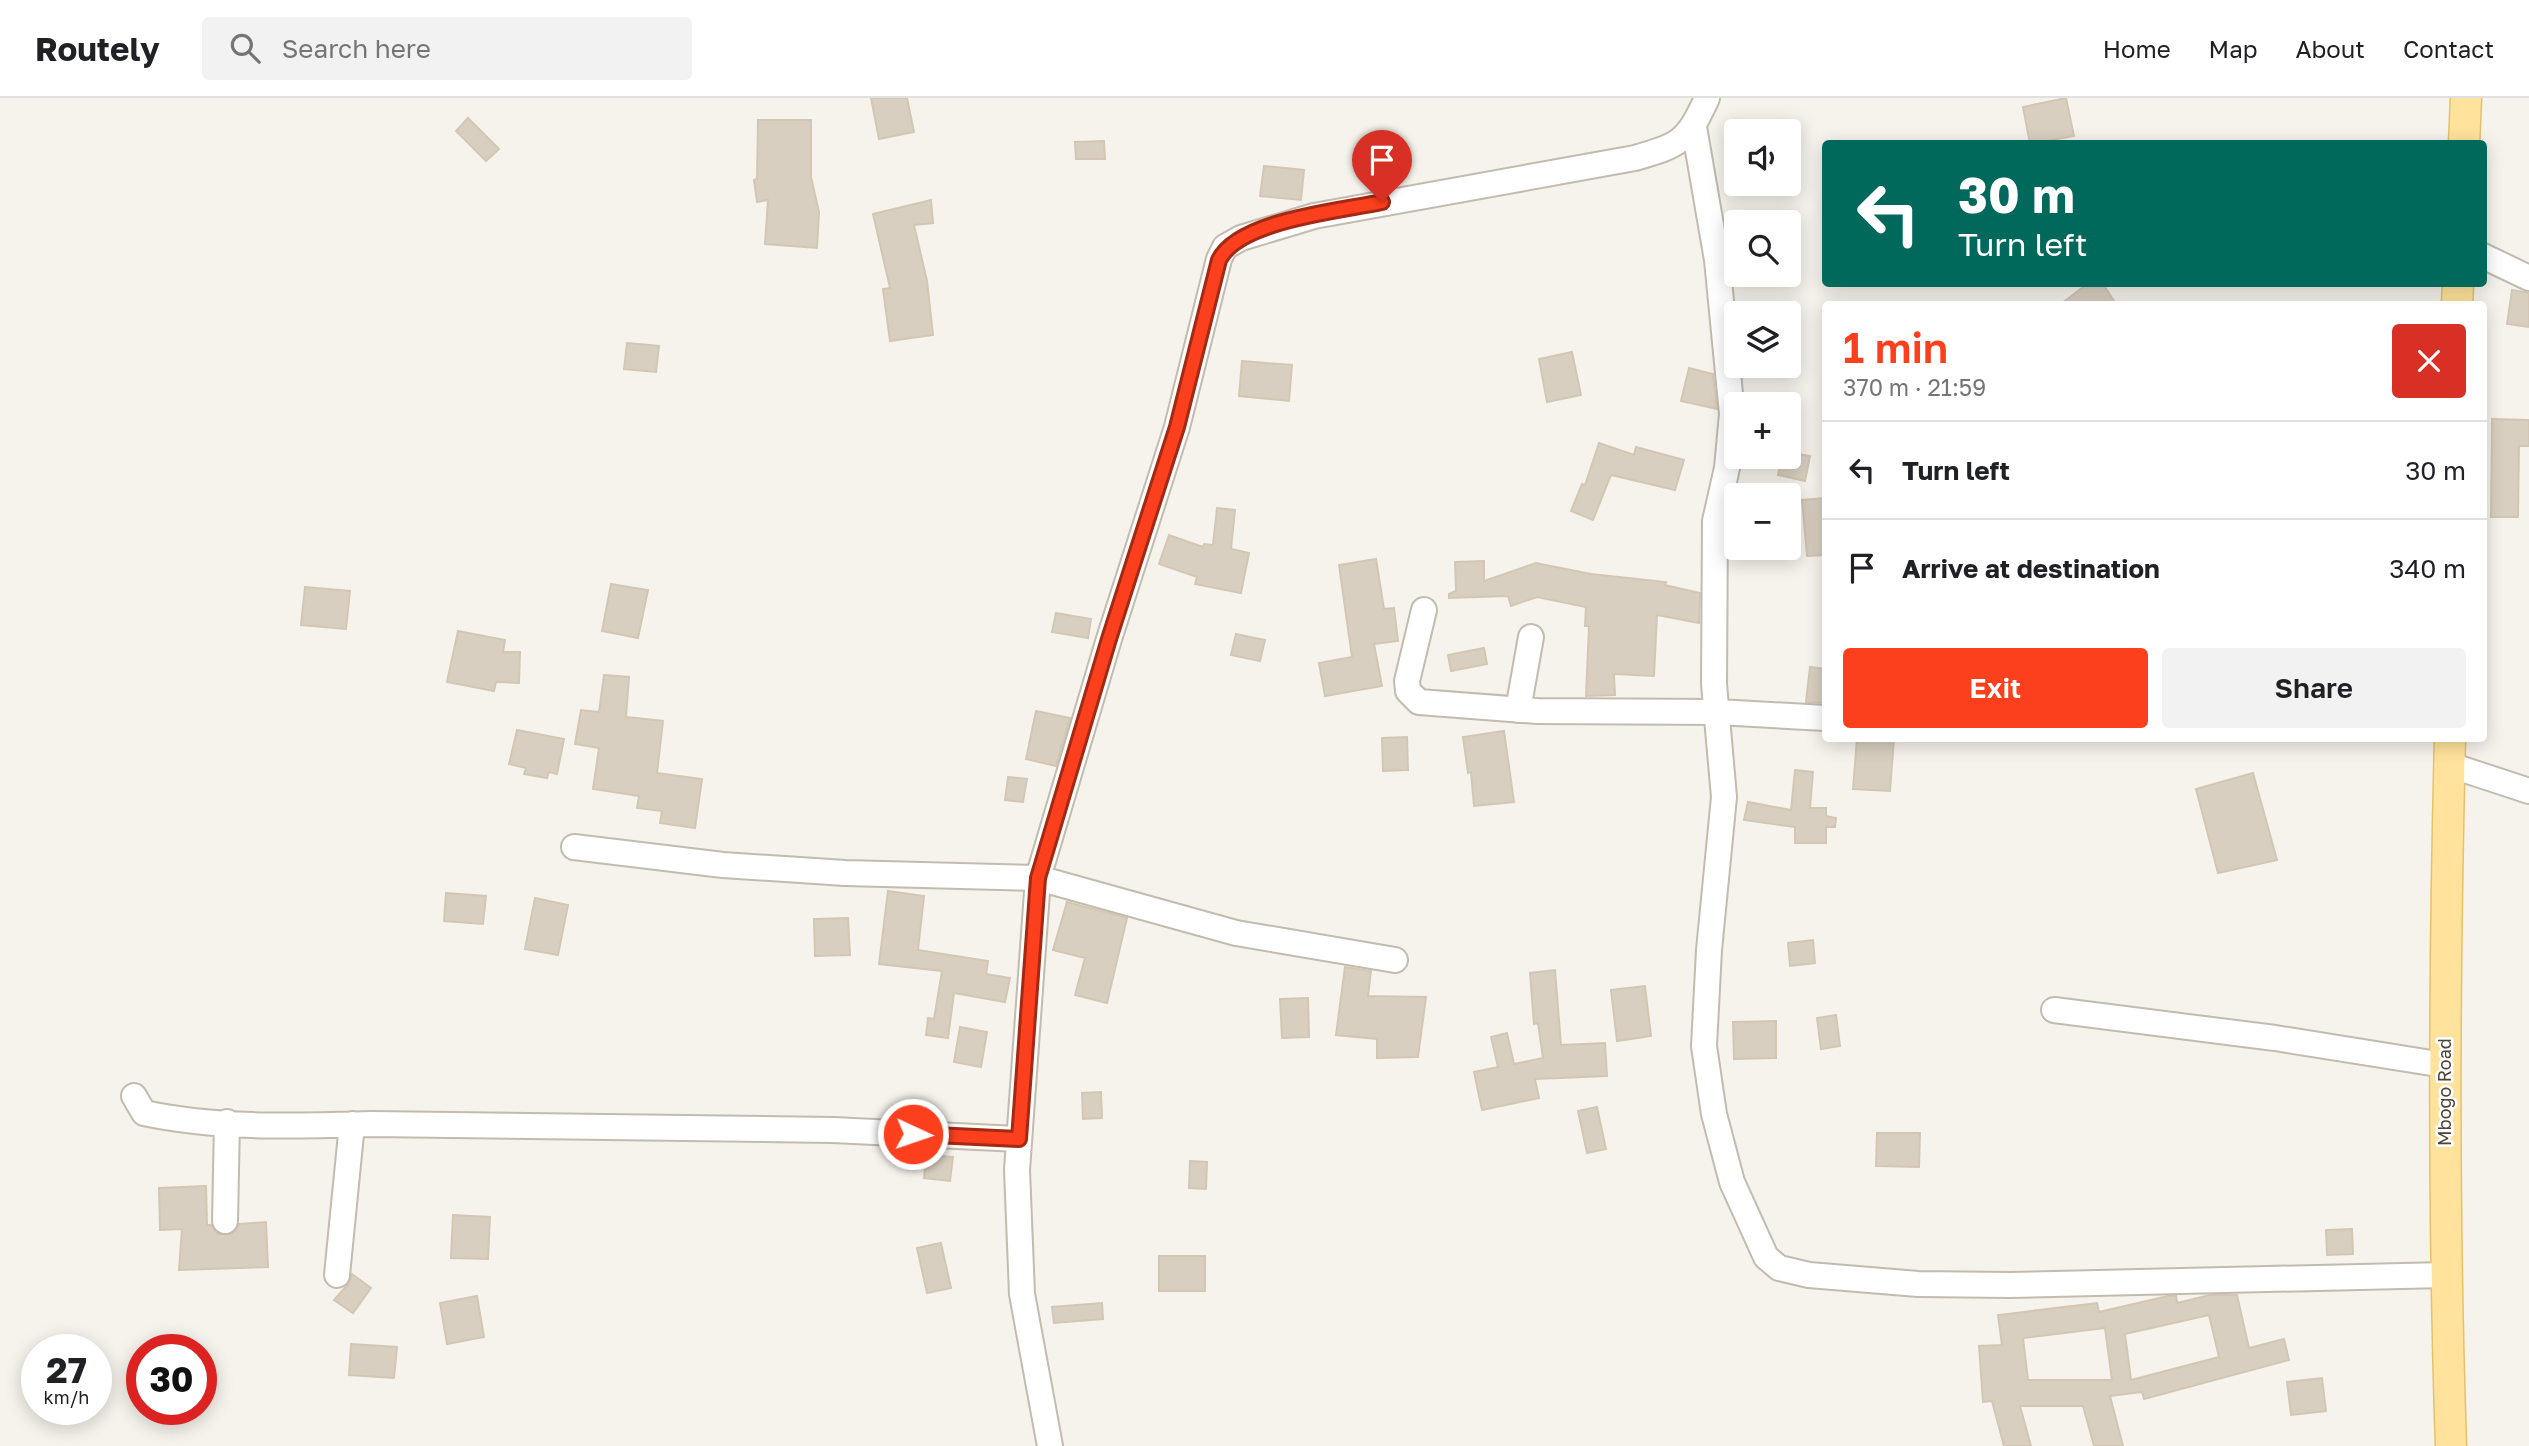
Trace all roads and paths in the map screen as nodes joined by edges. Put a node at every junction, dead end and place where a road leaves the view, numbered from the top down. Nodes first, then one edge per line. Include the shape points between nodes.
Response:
1 (1707, 98) edge
2 (2466, 98) edge
3 (1694, 127) junction
4 (2464, 140) edge
5 (2487, 258) edge
6 (2529, 278) edge
7 (1424, 610) dead end
8 (1531, 637) dead end
9 (1518, 710) junction
10 (1718, 712) junction
11 (1822, 718) edge
12 (2450, 752) edge
13 (2529, 791) edge
14 (574, 847) dead end
15 (1038, 878) junction
16 (1395, 960) dead end
17 (2054, 1010) dead end
18 (2444, 1065) junction
19 (134, 1096) dead end
20 (227, 1122) junction
21 (352, 1124) junction
22 (1019, 1139) junction
23 (225, 1221) dead end
24 (337, 1275) dead end
25 (2445, 1275) junction
26 (1050, 1446) edge
27 (2451, 1446) edge

1 - 3 street
2 - 4 main road
3 - 10 street via 1717,260 1732,414 1727,468 1715,521
3 - 15 street via 1673,147 1635,158 1314,216 1264,228 1225,247 1177,427
5 - 6 street
7 - 9 street via 1406,681 1408,691 1430,705
8 - 9 street
9 - 10 street
10 - 11 street
10 - 25 street via 1724,797 1704,1046 1714,1114 1732,1182 1766,1257 1779,1268 1809,1275 1918,1284 2011,1285
12 - 13 street
12 - 18 main road, Mbogo Road
14 - 15 street via 723,865
15 - 16 street via 1236,933
15 - 22 street
17 - 18 street
18 - 25 main road, Mbogo Road
19 - 20 street via 144,1113
20 - 21 street via 298,1127
20 - 23 street
21 - 22 street via 833,1130
21 - 24 street
22 - 26 street via 1022,1294
25 - 27 main road, Mbogo Road

